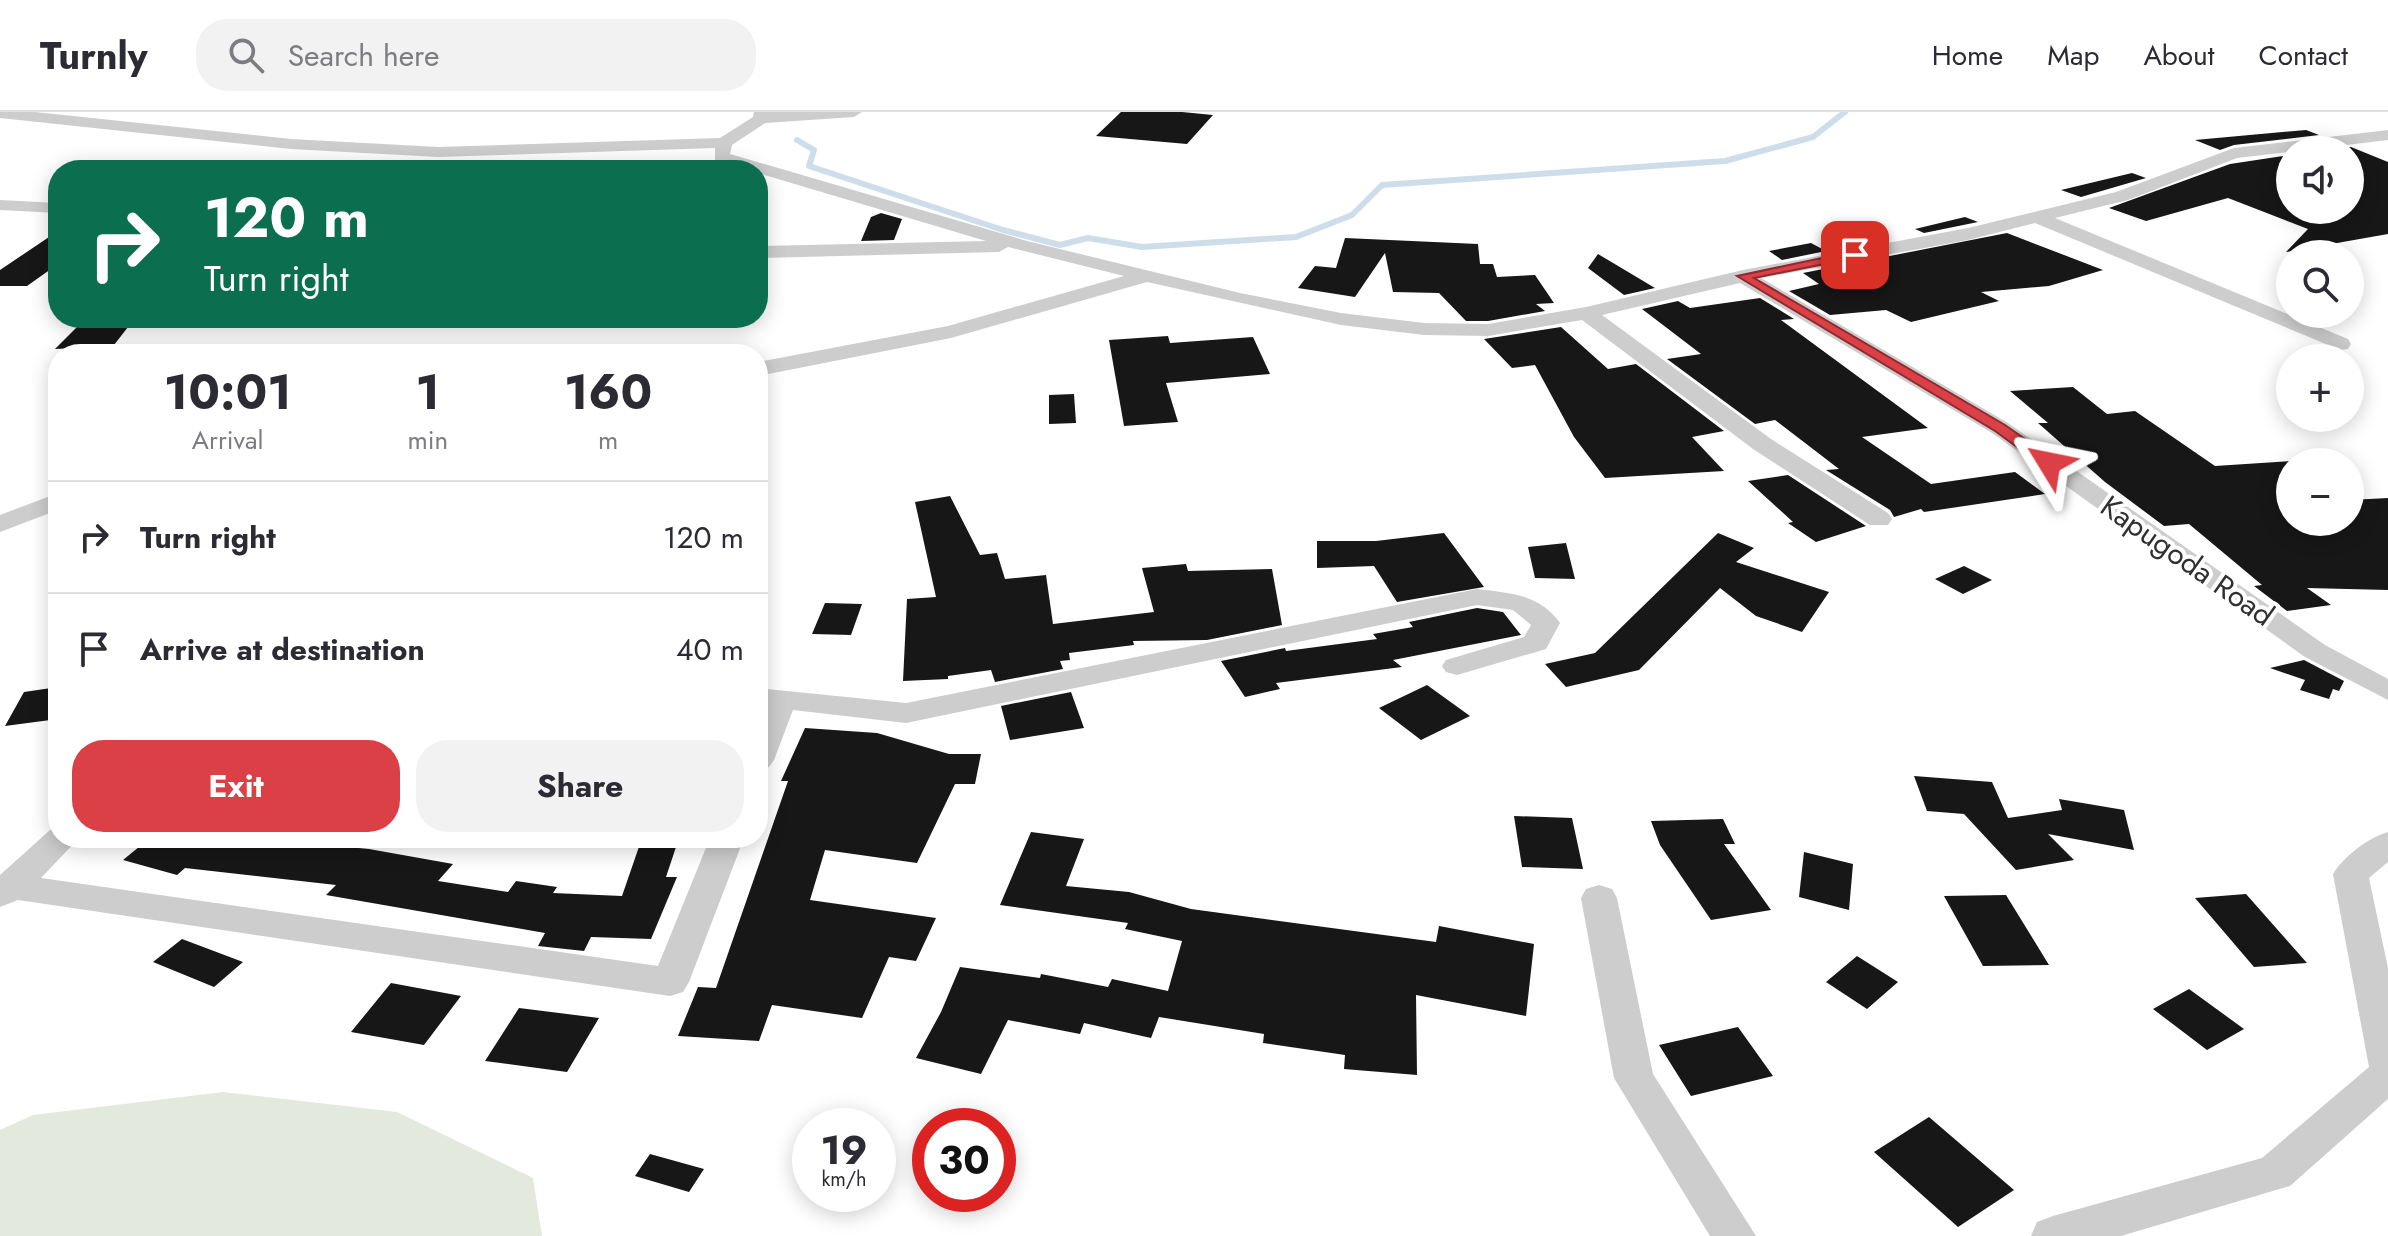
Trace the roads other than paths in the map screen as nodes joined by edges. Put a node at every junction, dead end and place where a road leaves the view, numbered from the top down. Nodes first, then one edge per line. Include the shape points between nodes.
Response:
1 (854, 112) edge
2 (0, 113) edge
3 (762, 116) edge
4 (2388, 135) edge
5 (724, 143) junction
6 (731, 160) edge
7 (768, 171) edge
8 (0, 205) edge
9 (48, 207) edge
10 (2037, 217) junction
11 (1021, 245) junction
12 (768, 252) edge
13 (1149, 276) junction
14 (1743, 276) junction
15 (1586, 313) junction
16 (2340, 344) dead end
17 (768, 367) edge
18 (48, 505) edge
19 (1879, 519) dead end
20 (0, 524) edge
21 (1457, 666) dead end
22 (2388, 691) edge
23 (770, 698) edge
24 (2388, 844) edge
25 (51, 848) edge
26 (723, 848) edge
27 (5, 891) edge
28 (1599, 898) dead end
29 (2388, 1065) edge
30 (2388, 1075) edge
31 (1734, 1236) edge
32 (2053, 1236) edge

1 - 3 street
2 - 5 street via 291,144 438,152
3 - 5 street
4 - 10 street via 2234,153 2122,196
5 - 6 street via 721,157
7 - 11 street
8 - 9 street
10 - 14 street
10 - 16 street
11 - 12 street
11 - 13 street
13 - 15 street via 1341,319 1424,329 1488,330
13 - 17 street via 951,332
14 - 15 street
14 - 22 street, Kapugoda Road via 2000,428 2315,651
15 - 19 street via 1762,444
18 - 20 street
21 - 23 street via 1536,643 1546,623 1521,603 1477,597 906,713
24 - 29 street via 2351,874
25 - 27 street
26 - 27 street via 670,982
28 - 31 street via 1634,1078
30 - 32 street via 2275,1173

